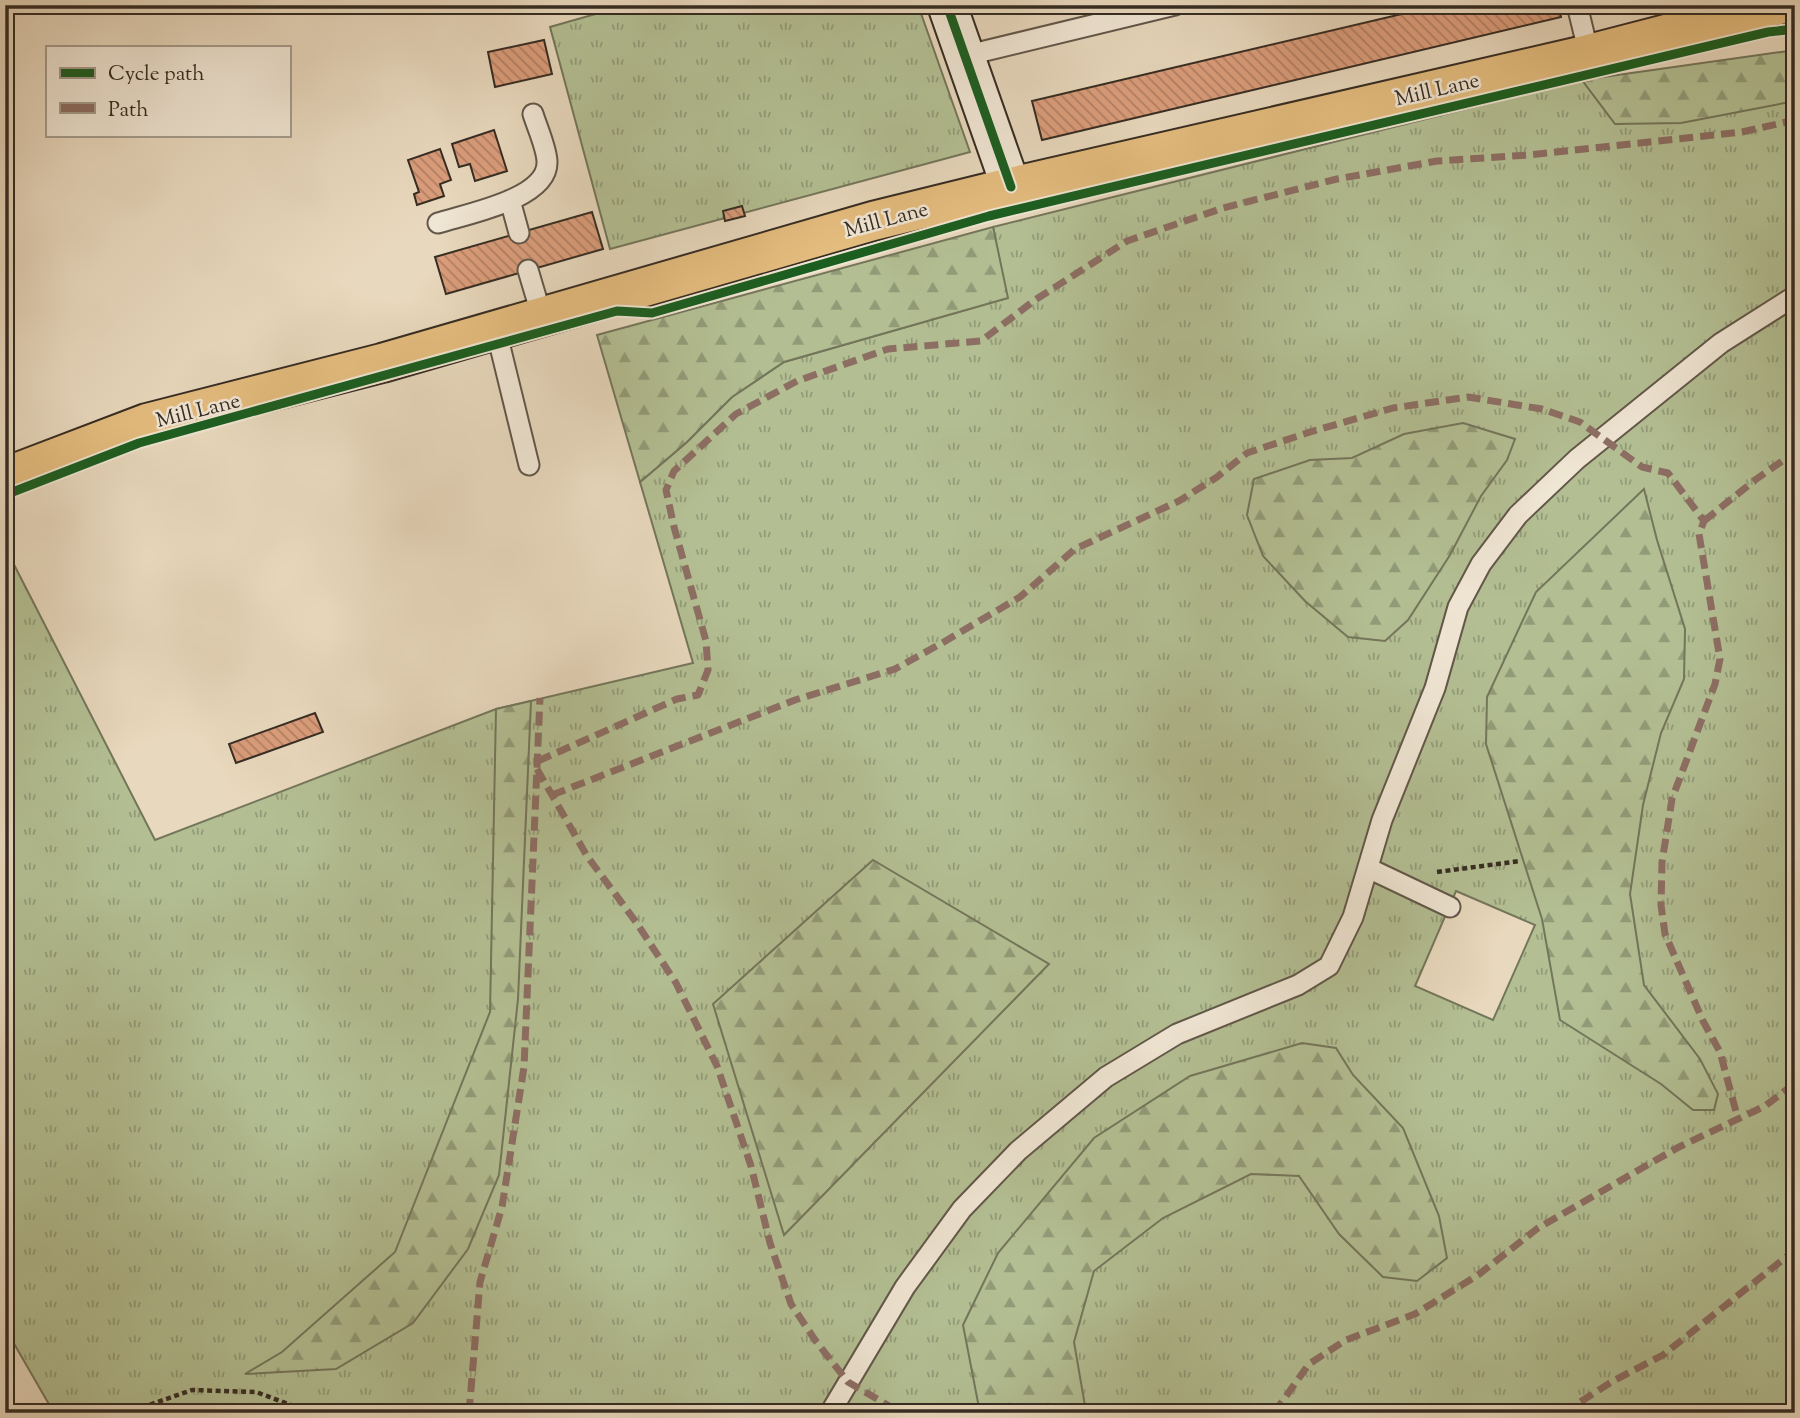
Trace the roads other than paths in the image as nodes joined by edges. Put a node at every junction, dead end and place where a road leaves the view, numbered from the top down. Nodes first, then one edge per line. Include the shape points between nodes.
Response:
1 (947, 5) edge
2 (1175, 5) edge
3 (1577, 5) edge
4 (1778, 5) edge
5 (1589, 54) junction
6 (964, 56) junction
7 (533, 114) dead end
8 (1011, 187) junction
9 (510, 200) junction
10 (438, 223) dead end
11 (519, 233) dead end
12 (528, 270) dead end
13 (1795, 296) edge
14 (542, 317) junction
15 (496, 330) junction
16 (529, 465) dead end
17 (5, 477) edge
18 (1368, 868) junction
19 (1450, 907) dead end
20 (830, 1413) edge

1 - 6 street
2 - 6 lane
3 - 5 lane
4 - 5 main road, Mill Lane
5 - 8 main road, Mill Lane
6 - 8 street
7 - 9 lane via 547,162 543,178 529,192
8 - 14 main road, Mill Lane via 873,221
9 - 10 lane
9 - 11 lane
12 - 14 lane
13 - 18 lane via 1721,343 1577,459 1518,514 1458,607 1435,688 1382,820
14 - 15 main road, Mill Lane
15 - 16 lane
15 - 17 main road, Mill Lane via 147,423
18 - 19 lane
18 - 20 lane via 1353,917 1329,966 1297,985 1177,1034 1106,1077 1009,1161 962,1209 905,1287

